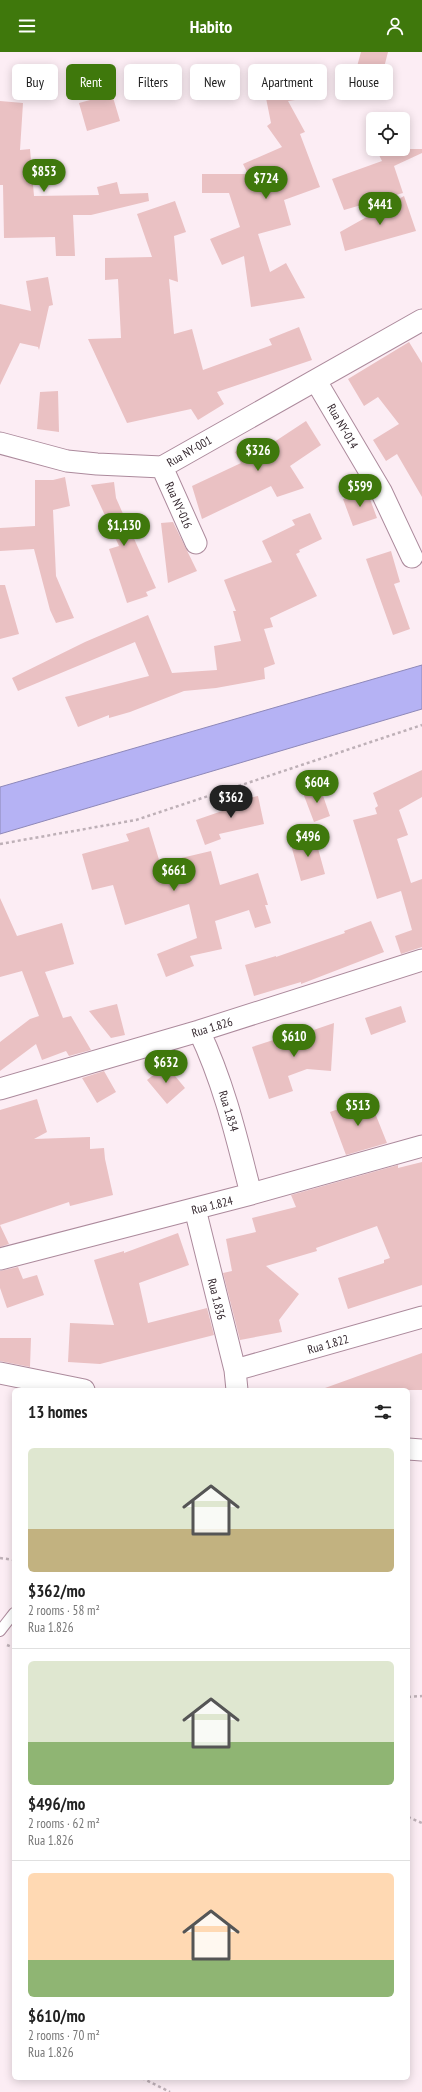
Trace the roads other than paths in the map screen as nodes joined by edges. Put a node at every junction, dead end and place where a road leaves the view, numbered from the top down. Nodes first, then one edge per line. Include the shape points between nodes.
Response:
1 (422, 320) edge
2 (316, 381) junction
3 (0, 443) edge
4 (162, 466) junction
5 (196, 543) dead end
6 (412, 557) dead end
7 (422, 960) edge
8 (199, 1031) junction
9 (0, 1089) edge
10 (422, 1146) edge
11 (252, 1194) junction
12 (195, 1209) junction
13 (0, 1259) edge
14 (422, 1317) edge
15 (0, 1373) edge
16 (236, 1380) edge
17 (74, 1388) edge
18 (410, 1449) edge
19 (422, 1450) edge
20 (12, 1616) edge
21 (0, 1631) edge

1 - 2 street, Rua NY-001
2 - 4 street, Rua NY-001
2 - 6 street, Rua NY-014 via 381,491
3 - 4 street, Rua NY-001 via 66,461
4 - 5 street, Rua NY-016
7 - 8 street, Rua 1.826
8 - 9 street, Rua 1.826
8 - 11 street, Rua 1.834 via 213,1059
10 - 11 street, Rua 1.824
11 - 12 street, Rua 1.824
12 - 13 street, Rua 1.824
12 - 16 street, Rua 1.836
14 - 16 street, Rua 1.822
15 - 17 street
18 - 19 street
20 - 21 lane

